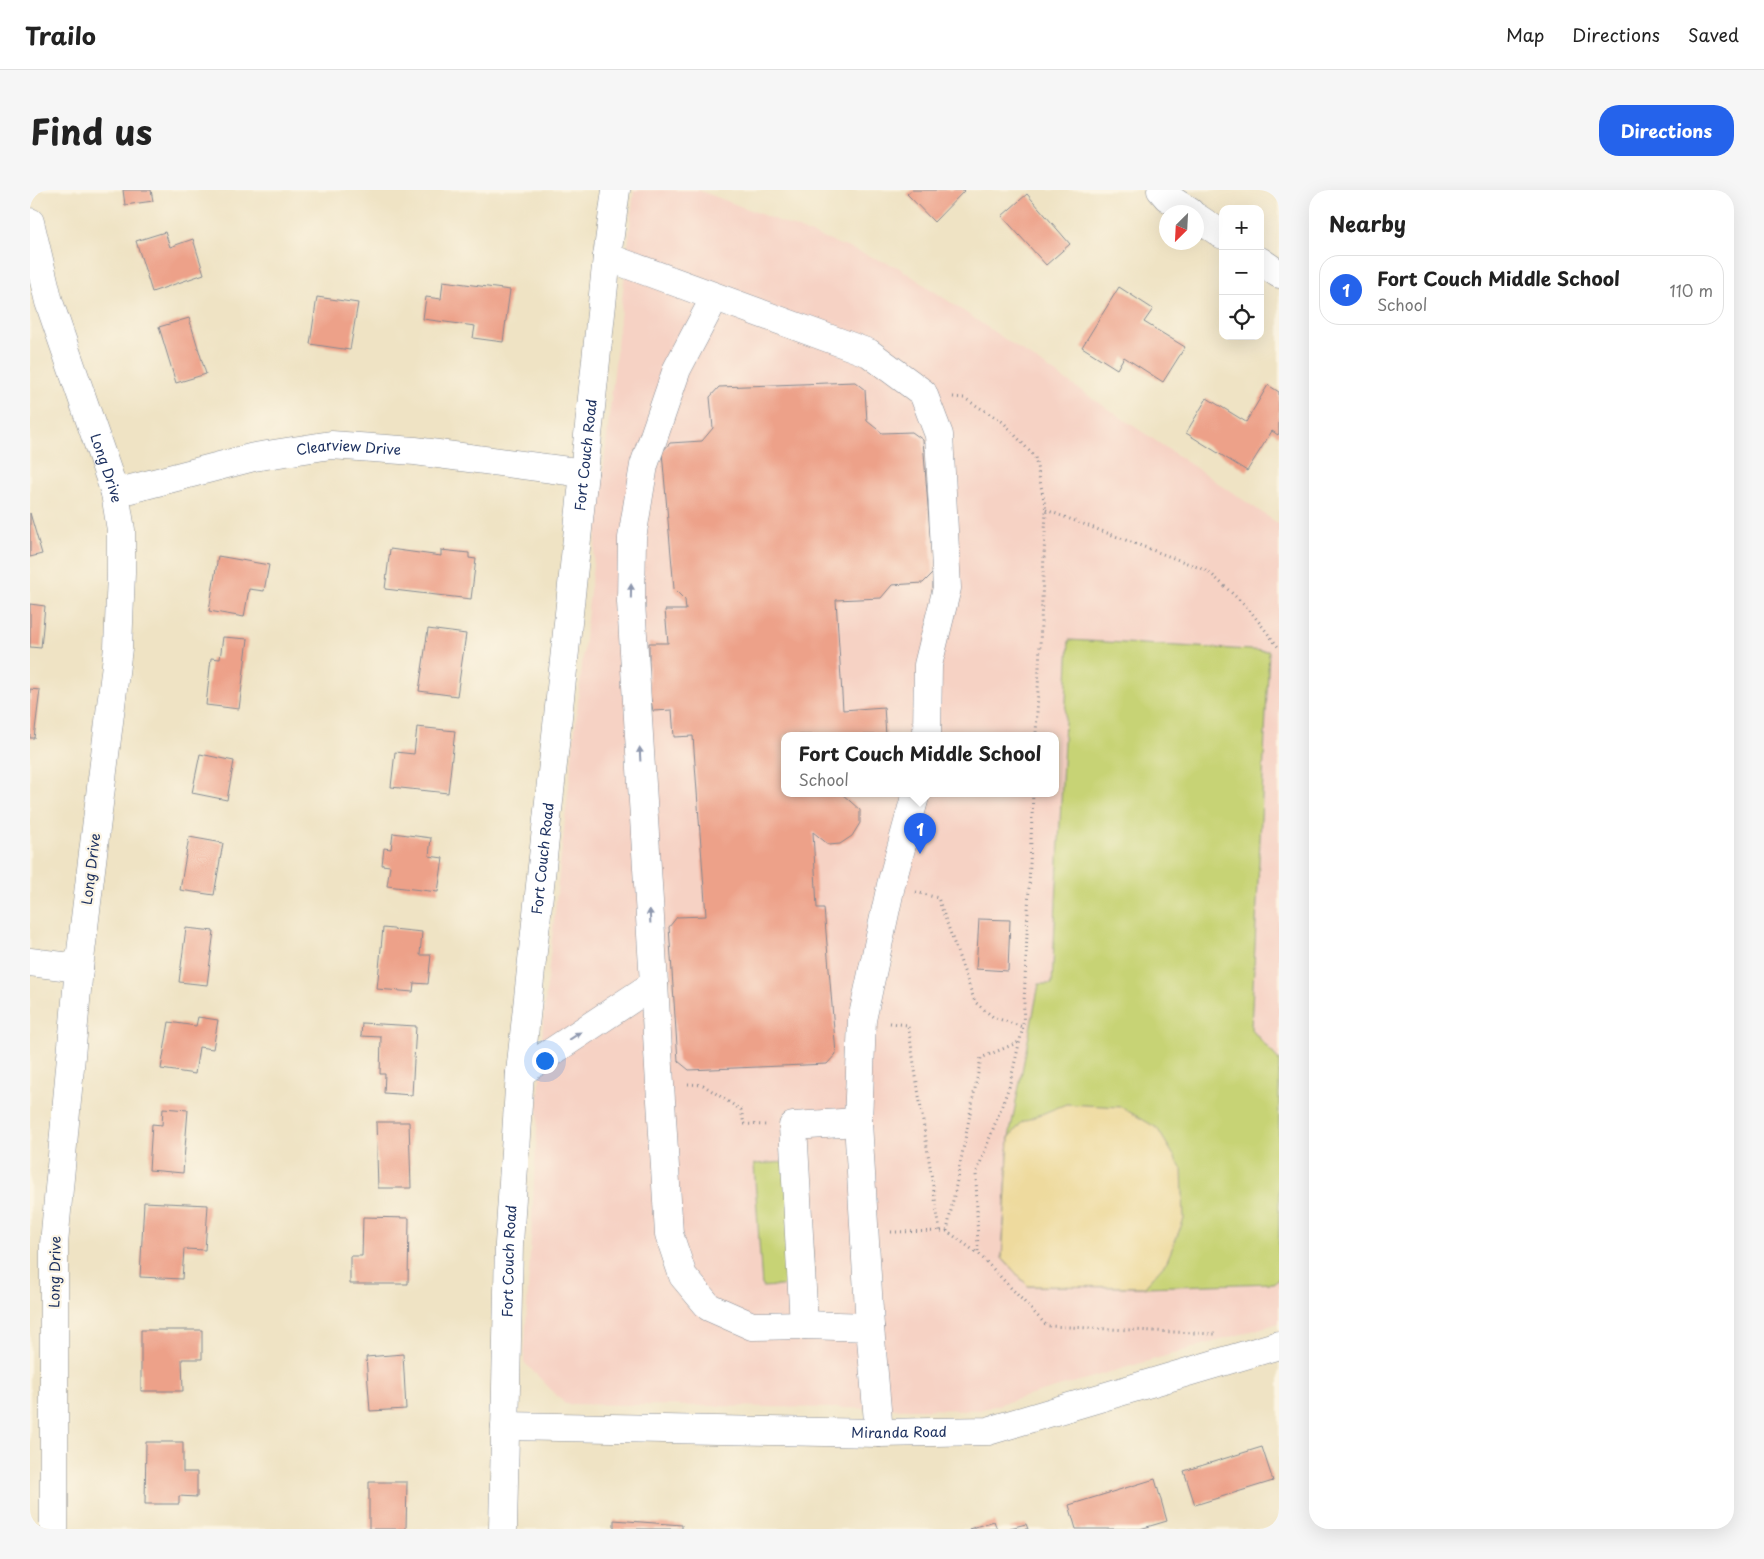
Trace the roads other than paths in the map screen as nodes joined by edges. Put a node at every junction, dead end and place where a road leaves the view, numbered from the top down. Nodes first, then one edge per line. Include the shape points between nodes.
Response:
1 (616, 190) edge
2 (1161, 190) edge
3 (1179, 205) edge
4 (30, 222) edge
5 (1204, 222) edge
6 (1219, 232) edge
7 (606, 257) junction
8 (1264, 264) edge
9 (1279, 274) edge
10 (715, 297) junction
11 (584, 472) junction
12 (115, 493) junction
13 (927, 732) edge
14 (915, 797) edge
15 (30, 962) edge
16 (79, 968) junction
17 (654, 984) junction
18 (520, 1073) junction
19 (858, 1122) junction
20 (804, 1325) junction
21 (870, 1327) junction
22 (1279, 1345) edge
23 (505, 1426) junction
24 (879, 1433) junction
25 (54, 1529) edge
26 (503, 1529) edge

1 - 7 street, Fort Couch Road
2 - 3 street
4 - 12 street, Long Drive via 48,302
5 - 6 street
7 - 10 street
7 - 11 street, Fort Couch Road
8 - 9 street
10 - 13 street via 869,353 923,393 939,435 947,588 928,665
17 -> 10 street via 631,602 632,538 644,465 677,369
11 - 12 street, Clearview Drive via 415,451 331,445 254,457
11 - 18 street, Fort Couch Road
12 - 16 street, Long Drive via 121,530 122,573 118,648
14 - 19 street via 891,886 862,1020
15 - 16 street
16 - 25 street, Long Drive via 54,1244
18 -> 17 street
17 - 20 street via 669,1234 683,1276 709,1306 752,1326
18 - 23 street, Fort Couch Road via 509,1244
19 - 20 street via 793,1126
19 - 21 street
20 - 21 street
21 - 24 street
22 - 24 street, Miranda Road via 988,1431
23 - 24 street, Miranda Road
23 - 26 street, Fort Couch Road

